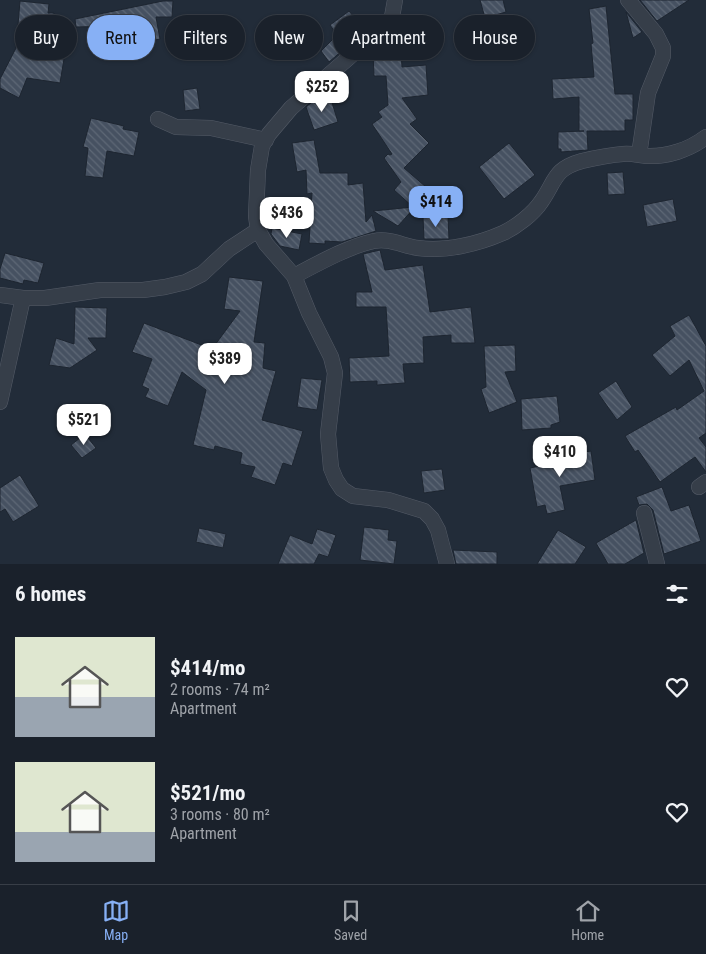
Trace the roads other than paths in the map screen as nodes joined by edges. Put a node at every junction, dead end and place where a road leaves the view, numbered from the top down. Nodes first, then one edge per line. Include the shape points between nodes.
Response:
1 (395, 0) edge
2 (628, 0) edge
3 (158, 120) dead end
4 (706, 137) edge
5 (266, 140) junction
6 (639, 155) junction
7 (258, 230) junction
8 (294, 276) junction
9 (0, 294) edge
10 (23, 298) junction
11 (0, 402) edge
12 (644, 513) dead end
13 (447, 564) edge
14 (657, 564) edge

1 - 5 street via 392,16 385,26 291,108
2 - 6 street via 656,34 663,48 663,56 648,93
3 - 5 street via 176,127 211,128
4 - 6 street via 687,149 670,154
5 - 7 street via 262,146 257,179
6 - 8 street via 624,154 566,167 553,179 541,202 505,232 476,242 438,248 418,248 388,240 373,241
7 - 8 street via 270,250
7 - 10 street via 229,249 202,274 186,282 165,288 100,290
8 - 13 street via 331,356 334,373 328,434 331,468 336,480 353,496 394,502 424,511 438,530
9 - 10 street
10 - 11 street
12 - 14 street

